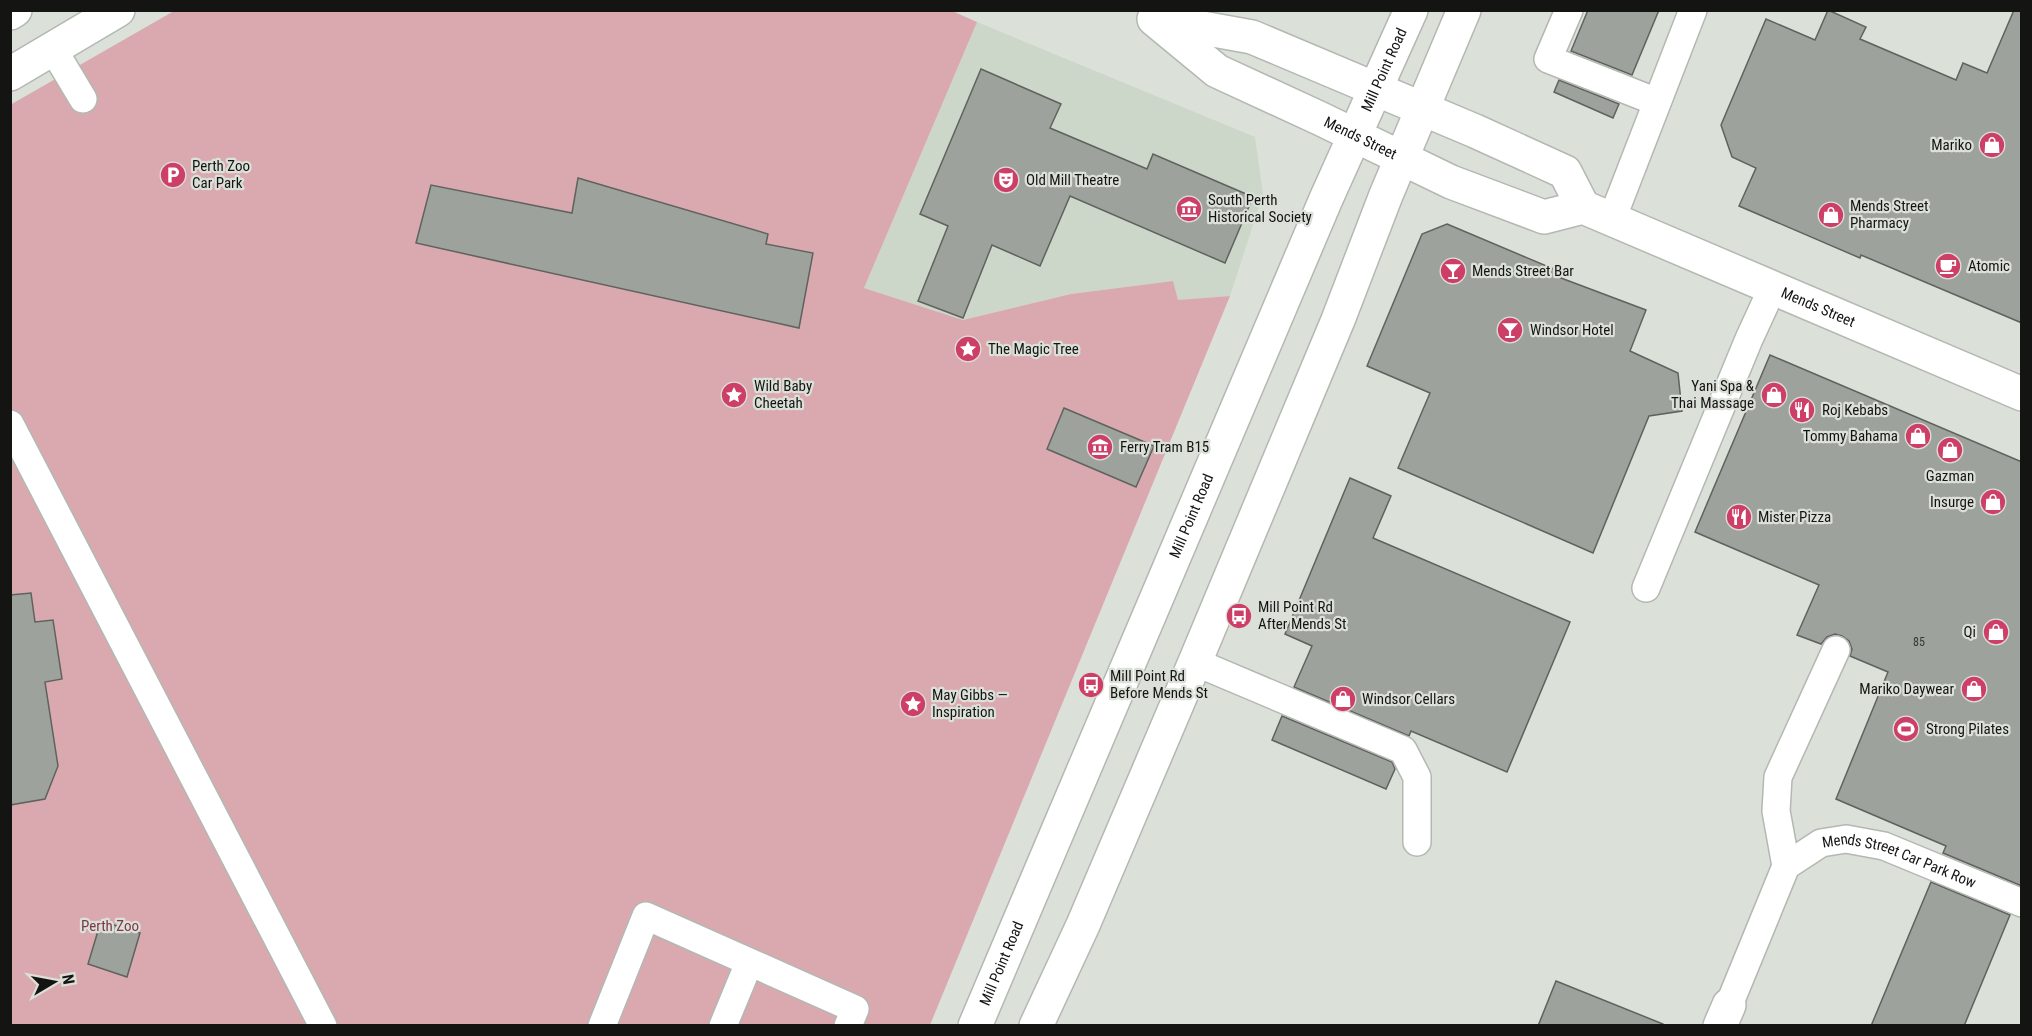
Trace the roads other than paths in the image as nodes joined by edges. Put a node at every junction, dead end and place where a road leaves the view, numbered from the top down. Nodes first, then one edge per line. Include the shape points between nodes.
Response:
1 (15, 10) edge
2 (118, 10) edge
3 (1411, 10) edge
4 (1464, 10) edge
5 (1569, 10) edge
6 (1693, 10) edge
7 (10, 13) edge
8 (1144, 15) edge
9 (54, 49) junction
10 (10, 74) edge
11 (1377, 88) junction
12 (83, 99) dead end
13 (1657, 102) junction
14 (1424, 108) junction
15 (1354, 135) junction
16 (1402, 158) junction
17 (1597, 213) junction
18 (1772, 289) junction
19 (2022, 394) edge
20 (10, 424) edge
21 (1646, 588) dead end
22 (1836, 650) dead end
23 (1195, 662) junction
24 (1417, 842) dead end
25 (1786, 866) junction
26 (2022, 903) edge
27 (749, 963) junction
28 (1725, 1015) edge
29 (322, 1026) edge
30 (602, 1026) edge
31 (723, 1026) edge
32 (848, 1026) edge
33 (975, 1026) edge
34 (1036, 1026) edge

1 - 7 main road
2 - 9 main road
3 - 11 main road, Mill Point Road
4 - 14 main road
5 - 13 lane via 1548,59
6 - 13 lane
8 - 11 main road, Mends Street via 1252,37
8 - 15 main road, Mends Street via 1217,71
9 - 10 main road
9 - 12 lane
11 - 14 main road, Mends Street
11 - 15 main road, Mill Point Road
13 - 17 lane
14 - 16 main road
14 - 17 main road, Mends Street via 1565,172
15 - 16 main road, Mends Street
15 - 33 main road, Mill Point Road
16 - 17 main road, Mends Street via 1459,186 1544,217
16 - 23 main road
17 - 18 main road, Mends Street
18 - 19 main road, Mends Street
18 - 21 lane
20 - 29 lane
22 - 25 lane via 1778,777 1776,811
23 - 24 lane via 1403,750 1417,777
23 - 34 main road
25 - 26 lane, Mends Street Car Park Row via 1821,843 1846,839 1884,846
25 - 28 lane
27 - 30 lane via 646,916
27 - 31 lane
27 - 32 lane via 855,1009

